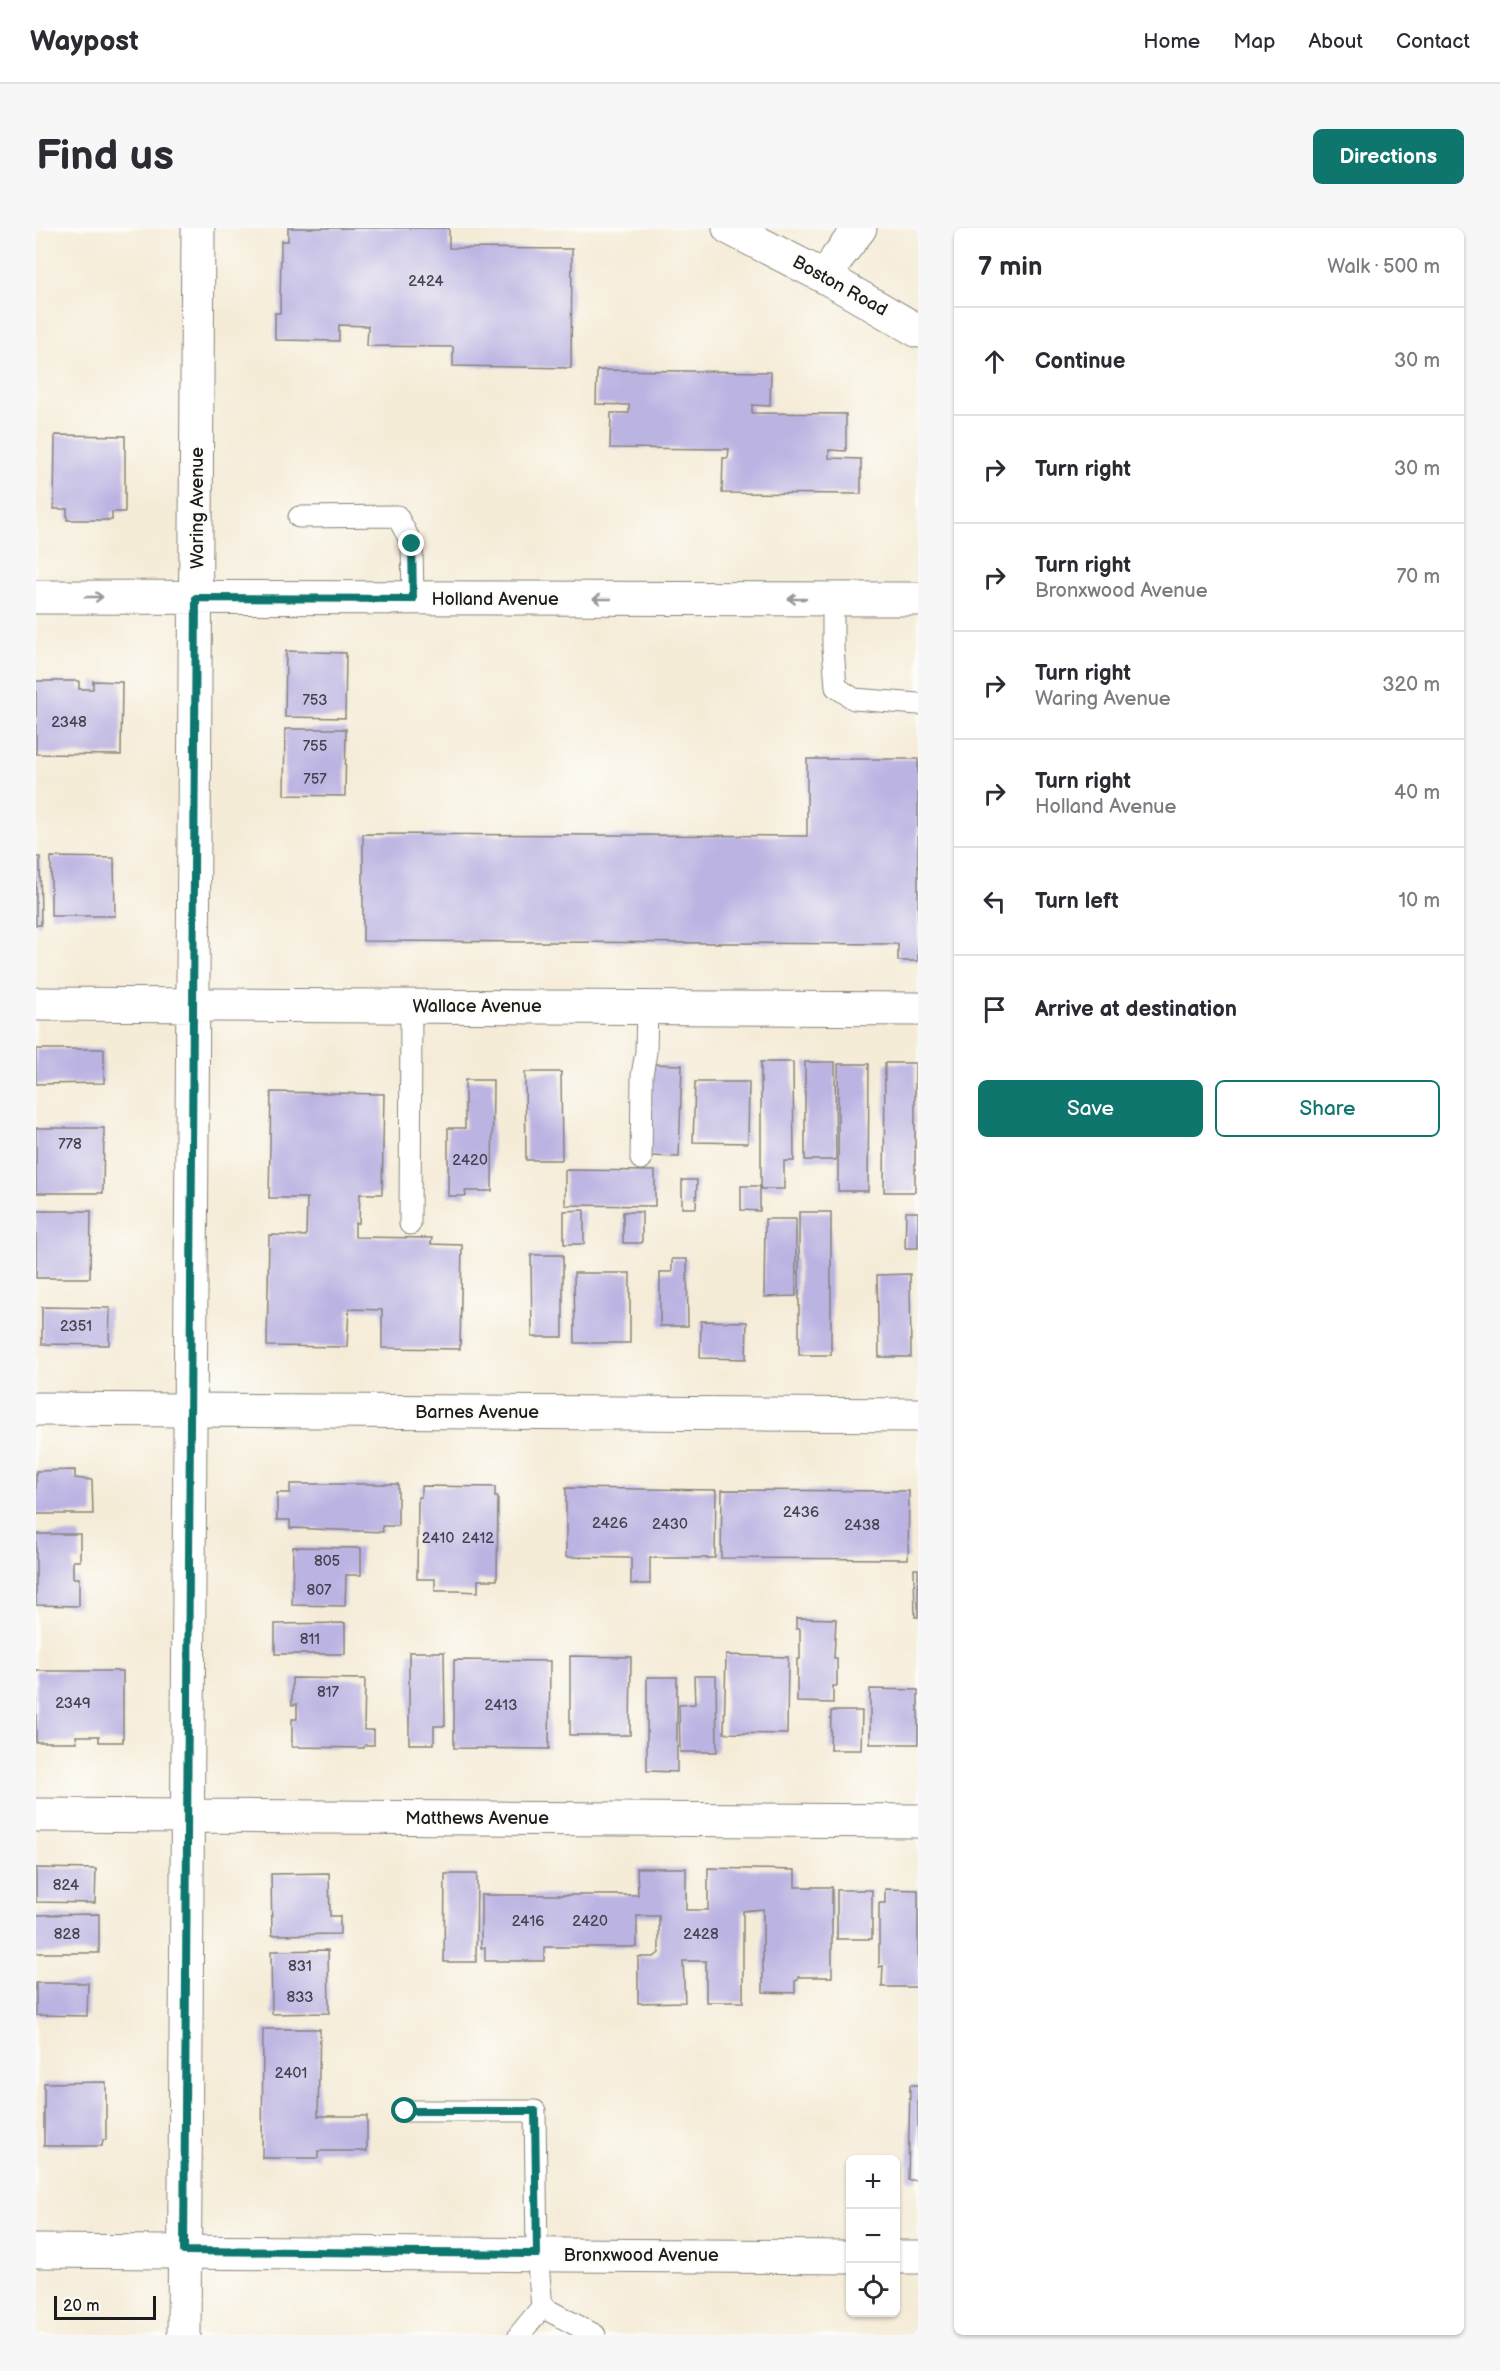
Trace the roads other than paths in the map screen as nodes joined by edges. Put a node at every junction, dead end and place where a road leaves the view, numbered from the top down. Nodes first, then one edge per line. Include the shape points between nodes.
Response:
1 (198, 228) edge
2 (860, 228) edge
3 (738, 230) edge
4 (827, 278) junction
5 (918, 331) edge
6 (299, 517) dead end
7 (36, 597) edge
8 (196, 598) junction
9 (413, 599) junction
10 (918, 599) edge
11 (832, 600) junction
12 (918, 704) edge
13 (36, 1004) edge
14 (194, 1004) junction
15 (411, 1005) junction
16 (647, 1007) junction
17 (918, 1009) edge
18 (641, 1159) dead end
19 (410, 1224) dead end
20 (36, 1409) edge
21 (190, 1410) junction
22 (918, 1415) edge
23 (36, 1815) edge
24 (188, 1816) junction
25 (918, 1821) edge
26 (405, 2111) dead end
27 (36, 2250) edge
28 (184, 2251) junction
29 (537, 2254) junction
30 (846, 2257) edge
31 (900, 2257) edge
32 (918, 2257) edge
33 (542, 2307) junction
34 (184, 2335) edge
35 (519, 2335) edge
36 (595, 2335) edge

1 - 8 street, Waring Avenue
2 - 4 street
3 - 4 street, Boston Road
4 - 5 street, Boston Road
6 - 9 lane via 397,516 412,544
7 -> 8 street, Holland Avenue
8 - 9 street, Holland Avenue
8 - 14 street, Waring Avenue
11 -> 9 street, Holland Avenue
10 - 11 street, Holland Avenue
11 - 12 lane via 836,687 854,699
13 - 14 street, Wallace Avenue
14 - 15 street, Wallace Avenue
14 - 21 street, Waring Avenue
15 - 16 street, Wallace Avenue
15 - 19 lane
16 - 17 street, Wallace Avenue
16 - 18 lane
20 - 21 street, Barnes Avenue
21 - 22 street, Barnes Avenue
21 - 24 street, Waring Avenue
23 - 24 street, Matthews Avenue
24 - 25 street, Matthews Avenue
24 - 28 street, Waring Avenue
26 - 29 lane via 535,2111
27 - 28 street, Bronxwood Avenue
28 - 29 street, Bronxwood Avenue
28 - 34 street, Waring Avenue
29 - 30 street, Bronxwood Avenue
29 - 33 lane
31 - 32 street
33 - 35 lane
33 - 36 lane

